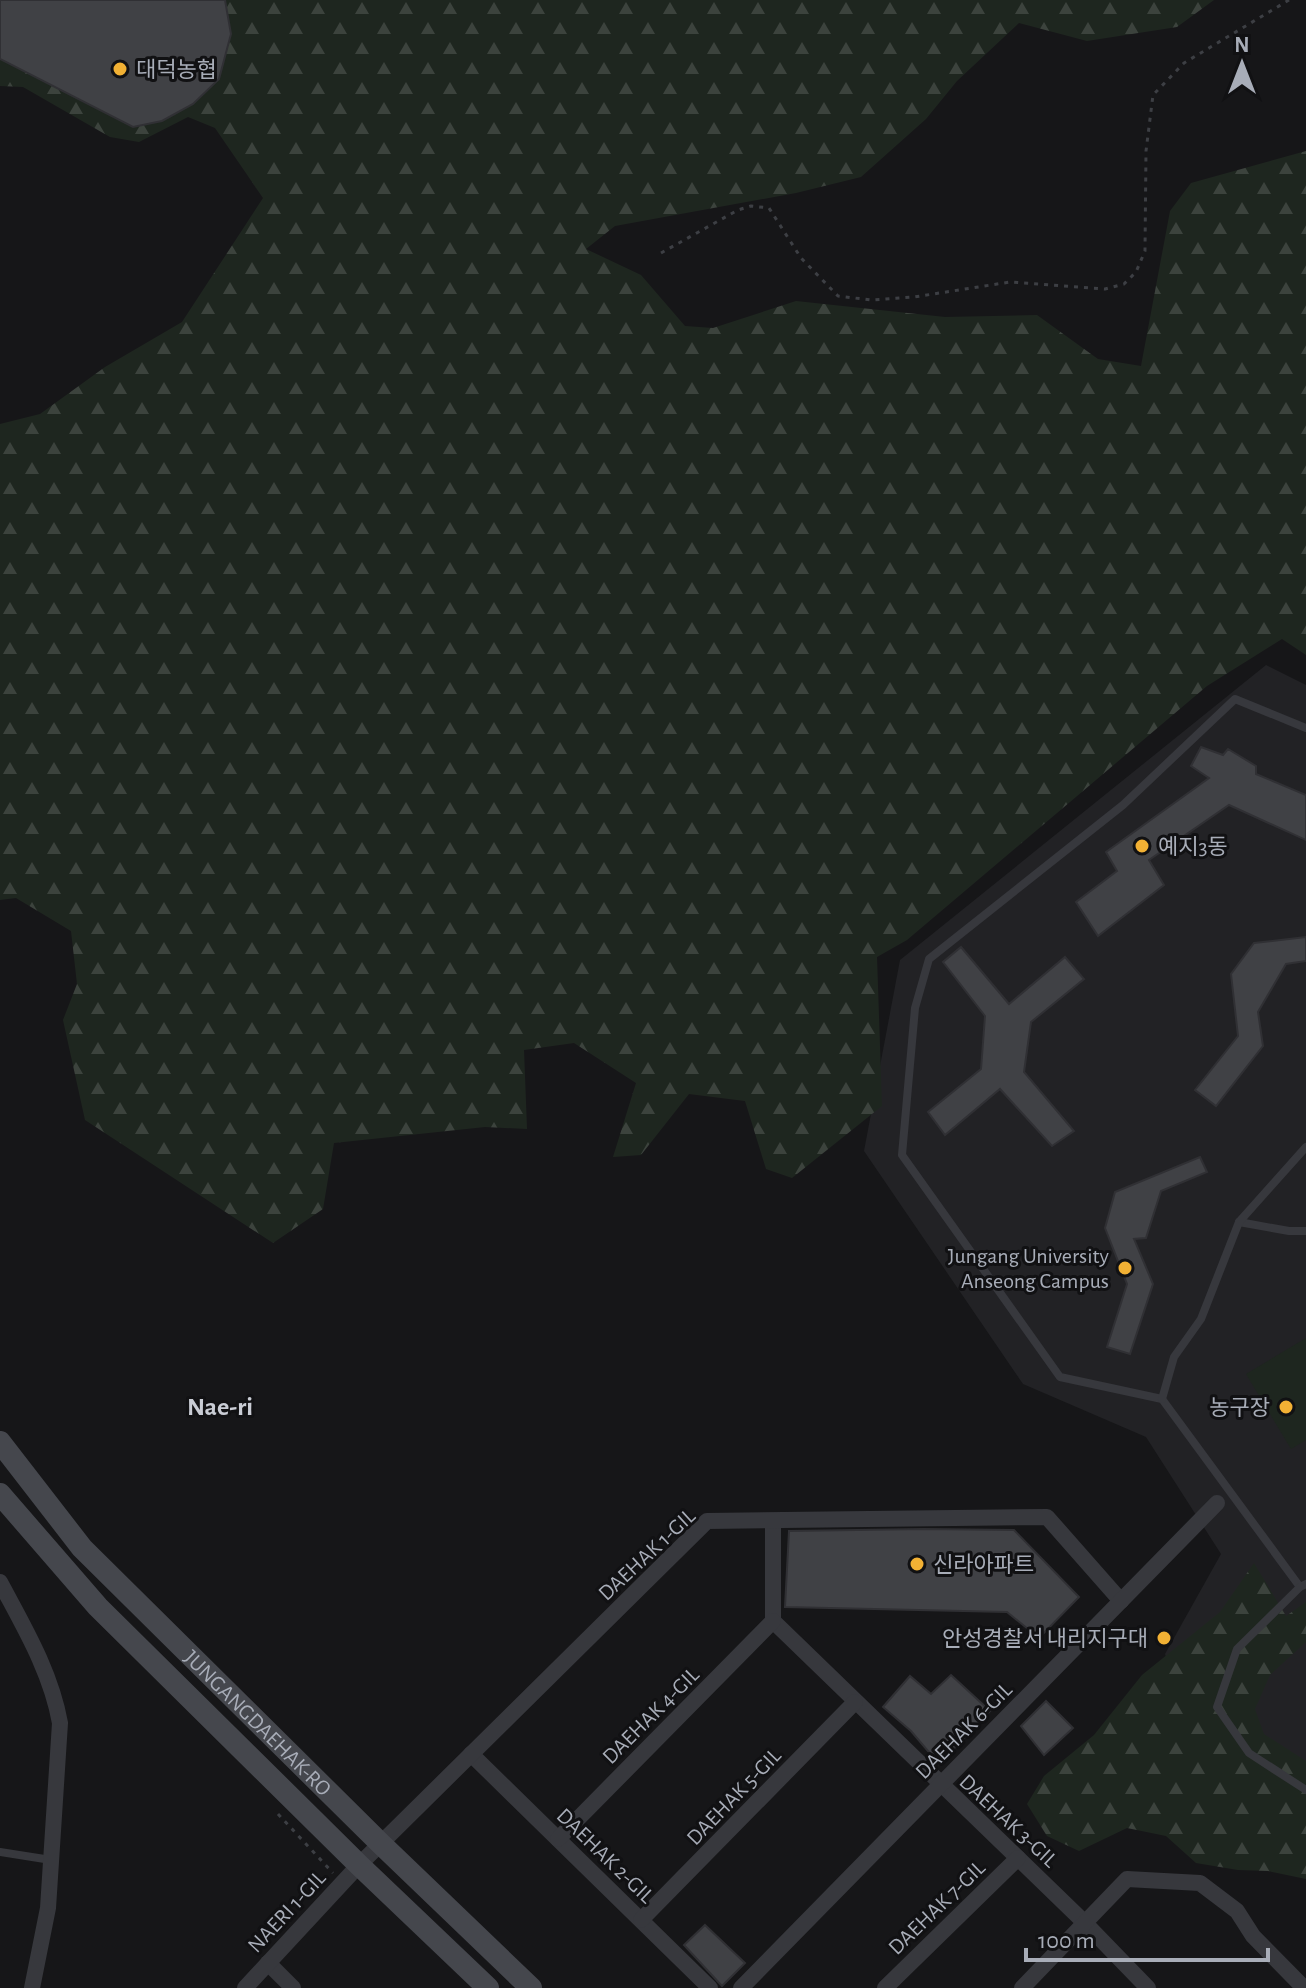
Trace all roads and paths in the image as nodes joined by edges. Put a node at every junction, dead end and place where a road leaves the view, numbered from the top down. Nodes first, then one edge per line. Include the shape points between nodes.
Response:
1 (1289, 0) edge
2 (661, 253) dead end
3 (1306, 728) edge
4 (1306, 1147) edge
5 (1239, 1222) junction
6 (1306, 1231) edge
7 (1162, 1399) junction
8 (0, 1442) edge
9 (0, 1494) edge
10 (1217, 1503) dead end
11 (773, 1522) junction
12 (0, 1582) edge
13 (1303, 1585) edge
14 (1121, 1601) junction
15 (773, 1621) junction
16 (855, 1702) junction
17 (471, 1754) junction
18 (940, 1785) junction
19 (1306, 1790) edge
20 (558, 1839) junction
21 (380, 1843) junction
22 (0, 1852) edge
23 (1018, 1858) junction
24 (51, 1860) junction
25 (359, 1865) junction
26 (641, 1920) junction
27 (1085, 1923) junction
28 (268, 1963) junction
29 (32, 1988) edge
30 (245, 1988) edge
31 (293, 1988) edge
32 (488, 1988) edge
33 (531, 1988) edge
34 (710, 1988) edge
35 (741, 1988) edge
36 (885, 1988) edge
37 (1022, 1988) edge
38 (1148, 1988) edge
39 (1304, 1988) edge

1 - 2 path via 1184,63 1153,95 1146,151 1145,251 1124,284 1105,289 1010,282 914,297 838,296 801,258 769,208 751,206
3 - 7 lane via 1235,699 1123,805 929,959 915,1008 902,1155 1060,1377
4 - 5 lane
5 - 6 lane
5 - 7 lane via 1201,1319 1174,1357
7 - 13 lane
8 - 21 street, JUNGANGDAEHAK-RO via 82,1548
9 - 25 street, JUNGANGDAEHAK-RO via 98,1607
10 - 14 street, DAEHAK 6-GIL
11 - 14 street, DAEHAK 1-GIL via 1047,1517
11 - 15 street
11 - 17 street, DAEHAK 1-GIL via 707,1521
12 - 24 street via 56,1696 60,1723
13 - 19 lane via 1237,1649 1217,1707 1249,1753
14 - 18 street, DAEHAK 6-GIL
15 - 16 street, DAEHAK 3-GIL
15 - 20 street, DAEHAK 4-GIL
16 - 18 street, DAEHAK 3-GIL
16 - 26 street, DAEHAK 5-GIL
17 - 20 street, DAEHAK 2-GIL
17 - 21 street, DAEHAK 1-GIL
18 - 23 street, DAEHAK 3-GIL
18 - 35 street, DAEHAK 6-GIL
20 - 26 street, DAEHAK 2-GIL
21 - 25 street, DAEHAK 1-GIL
21 - 33 street, JUNGANGDAEHAK-RO
22 - 24 lane
23 - 27 street, DAEHAK 3-GIL
23 - 36 street, DAEHAK 7-GIL
24 - 29 street via 48,1908
25 - 28 street, NAERI 1-GIL
25 - 32 street, JUNGANGDAEHAK-RO
26 - 34 street, DAEHAK 2-GIL
27 - 37 street
27 - 38 street, DAEHAK 3-GIL
27 - 39 street via 1127,1879 1200,1883 1237,1911 1253,1936
28 - 30 street, NAERI 1-GIL
28 - 31 street

